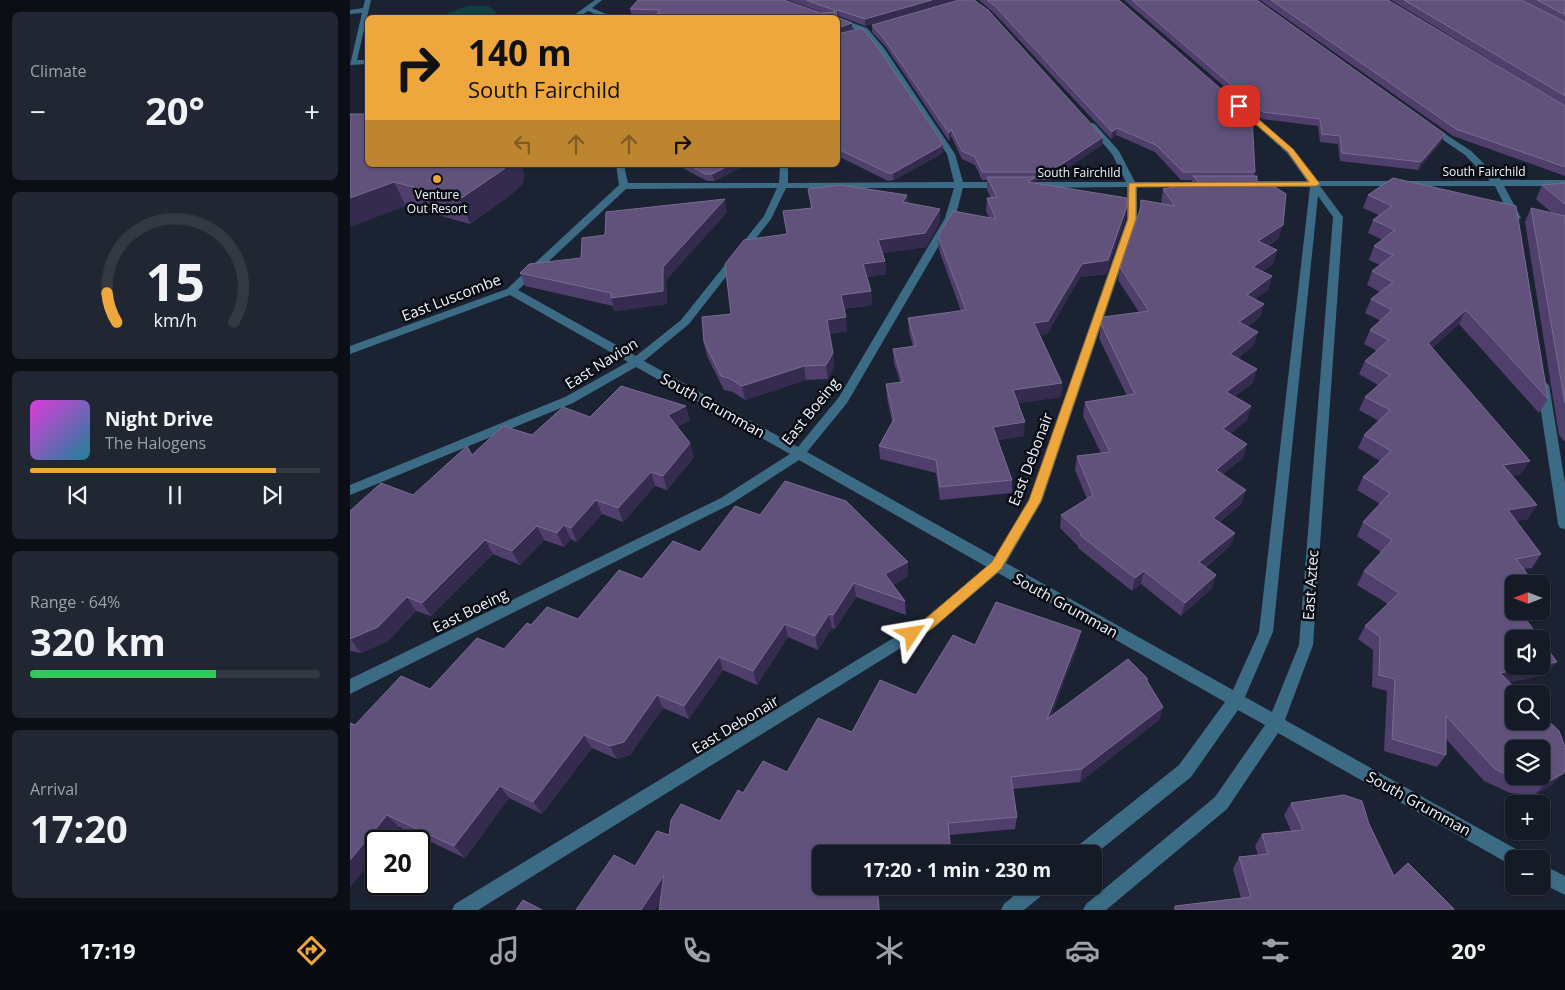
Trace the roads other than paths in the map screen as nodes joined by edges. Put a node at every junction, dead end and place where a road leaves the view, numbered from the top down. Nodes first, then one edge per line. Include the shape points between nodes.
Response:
1 (368, 0) edge
2 (599, 0) edge
3 (587, 8) junction
4 (366, 10) junction
5 (350, 12) edge
6 (577, 15) edge
7 (605, 15) edge
8 (840, 21) edge
9 (365, 62) edge
10 (351, 63) edge
11 (1232, 100) edge
12 (1084, 116) edge
13 (1420, 119) edge
14 (620, 167) edge
15 (784, 167) edge
16 (1565, 183) edge
17 (1316, 184) junction
18 (1498, 184) junction
19 (959, 185) junction
20 (1132, 185) junction
21 (624, 186) junction
22 (783, 186) junction
23 (1518, 228) edge
24 (511, 291) junction
25 (350, 350) edge
26 (636, 362) junction
27 (1542, 376) edge
28 (799, 454) junction
29 (350, 490) edge
30 (1565, 524) edge
31 (997, 566) junction
32 (350, 687) edge
33 (1236, 700) junction
34 (1276, 723) junction
35 (1092, 845) edge
36 (1505, 852) edge
37 (1550, 877) edge
38 (1565, 886) edge
39 (1029, 895) edge
40 (461, 910) edge
41 (1010, 910) edge
42 (1092, 910) edge

1 - 4 lane
2 - 3 lane
3 - 6 lane
3 - 7 lane
4 - 5 lane
4 - 10 lane
8 - 19 lane, East Boeing via 865,30 881,50 951,154
9 - 10 lane
11 - 17 lane, East Aztec via 1290,151
12 - 20 lane, East Debonair via 1116,153
13 - 18 lane via 1468,154
14 - 21 lane
15 - 22 lane, East Navion
16 - 18 lane, South Fairchild
17 - 18 lane, South Fairchild
17 - 20 lane, South Fairchild
17 - 33 lane via 1266,632
17 - 34 lane, East Aztec via 1338,217 1306,645
18 - 23 lane via 1517,218
19 - 20 lane, South Fairchild
19 - 22 lane, South Fairchild
19 - 28 lane, East Boeing via 950,218 842,400
20 - 31 lane, East Debonair via 1132,219 1035,501
21 - 22 lane, South Fairchild
21 - 24 lane, East Luscombe
22 - 26 lane, East Navion via 768,217 685,322
24 - 25 lane, East Luscombe
24 - 26 lane, South Grumman
26 - 28 lane, South Grumman
26 - 29 lane, East Navion via 569,400
27 - 30 lane
28 - 31 lane, South Grumman
28 - 32 lane, East Boeing via 726,501
31 - 33 lane, South Grumman
31 - 40 lane, East Debonair via 928,624
33 - 34 lane, South Grumman
33 - 35 lane via 1185,771
34 - 36 lane, South Grumman
34 - 42 lane, East Aztec via 1221,803
37 - 38 lane
39 - 41 lane

